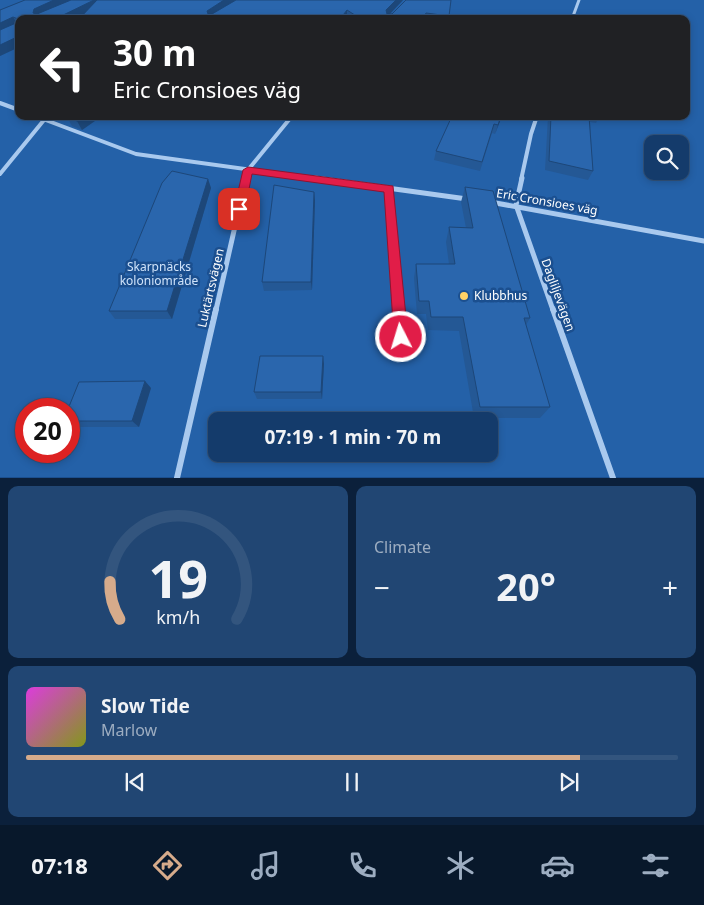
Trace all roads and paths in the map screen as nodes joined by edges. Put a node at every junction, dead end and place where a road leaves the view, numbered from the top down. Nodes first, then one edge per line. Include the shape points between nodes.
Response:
1 (579, 0) edge
2 (573, 15) edge
3 (0, 103) edge
4 (15, 109) edge
5 (44, 120) joint
6 (289, 120) edge
7 (536, 120) edge
8 (2, 169) edge
9 (248, 170) junction
10 (0, 174) edge
11 (389, 189) junction
12 (477, 200) edge
13 (486, 202) edge
14 (516, 206) junction
15 (704, 240) edge
16 (401, 337) dead end
17 (177, 478) edge
18 (613, 478) edge

1 - 2 street
3 - 4 street
5 - 8 street
5 - 9 street, Eric Cronsioes väg via 136,154
6 - 9 street, Luktärtsvägen
7 - 14 street
8 - 10 street
9 - 11 street, Eric Cronsioes väg
9 - 17 street, Luktärtsvägen
11 - 12 street, Eric Cronsioes väg
11 - 16 lane
13 - 14 street, Eric Cronsioes väg
14 - 15 street, Eric Cronsioes väg
14 - 18 street, Dagliljevägen

